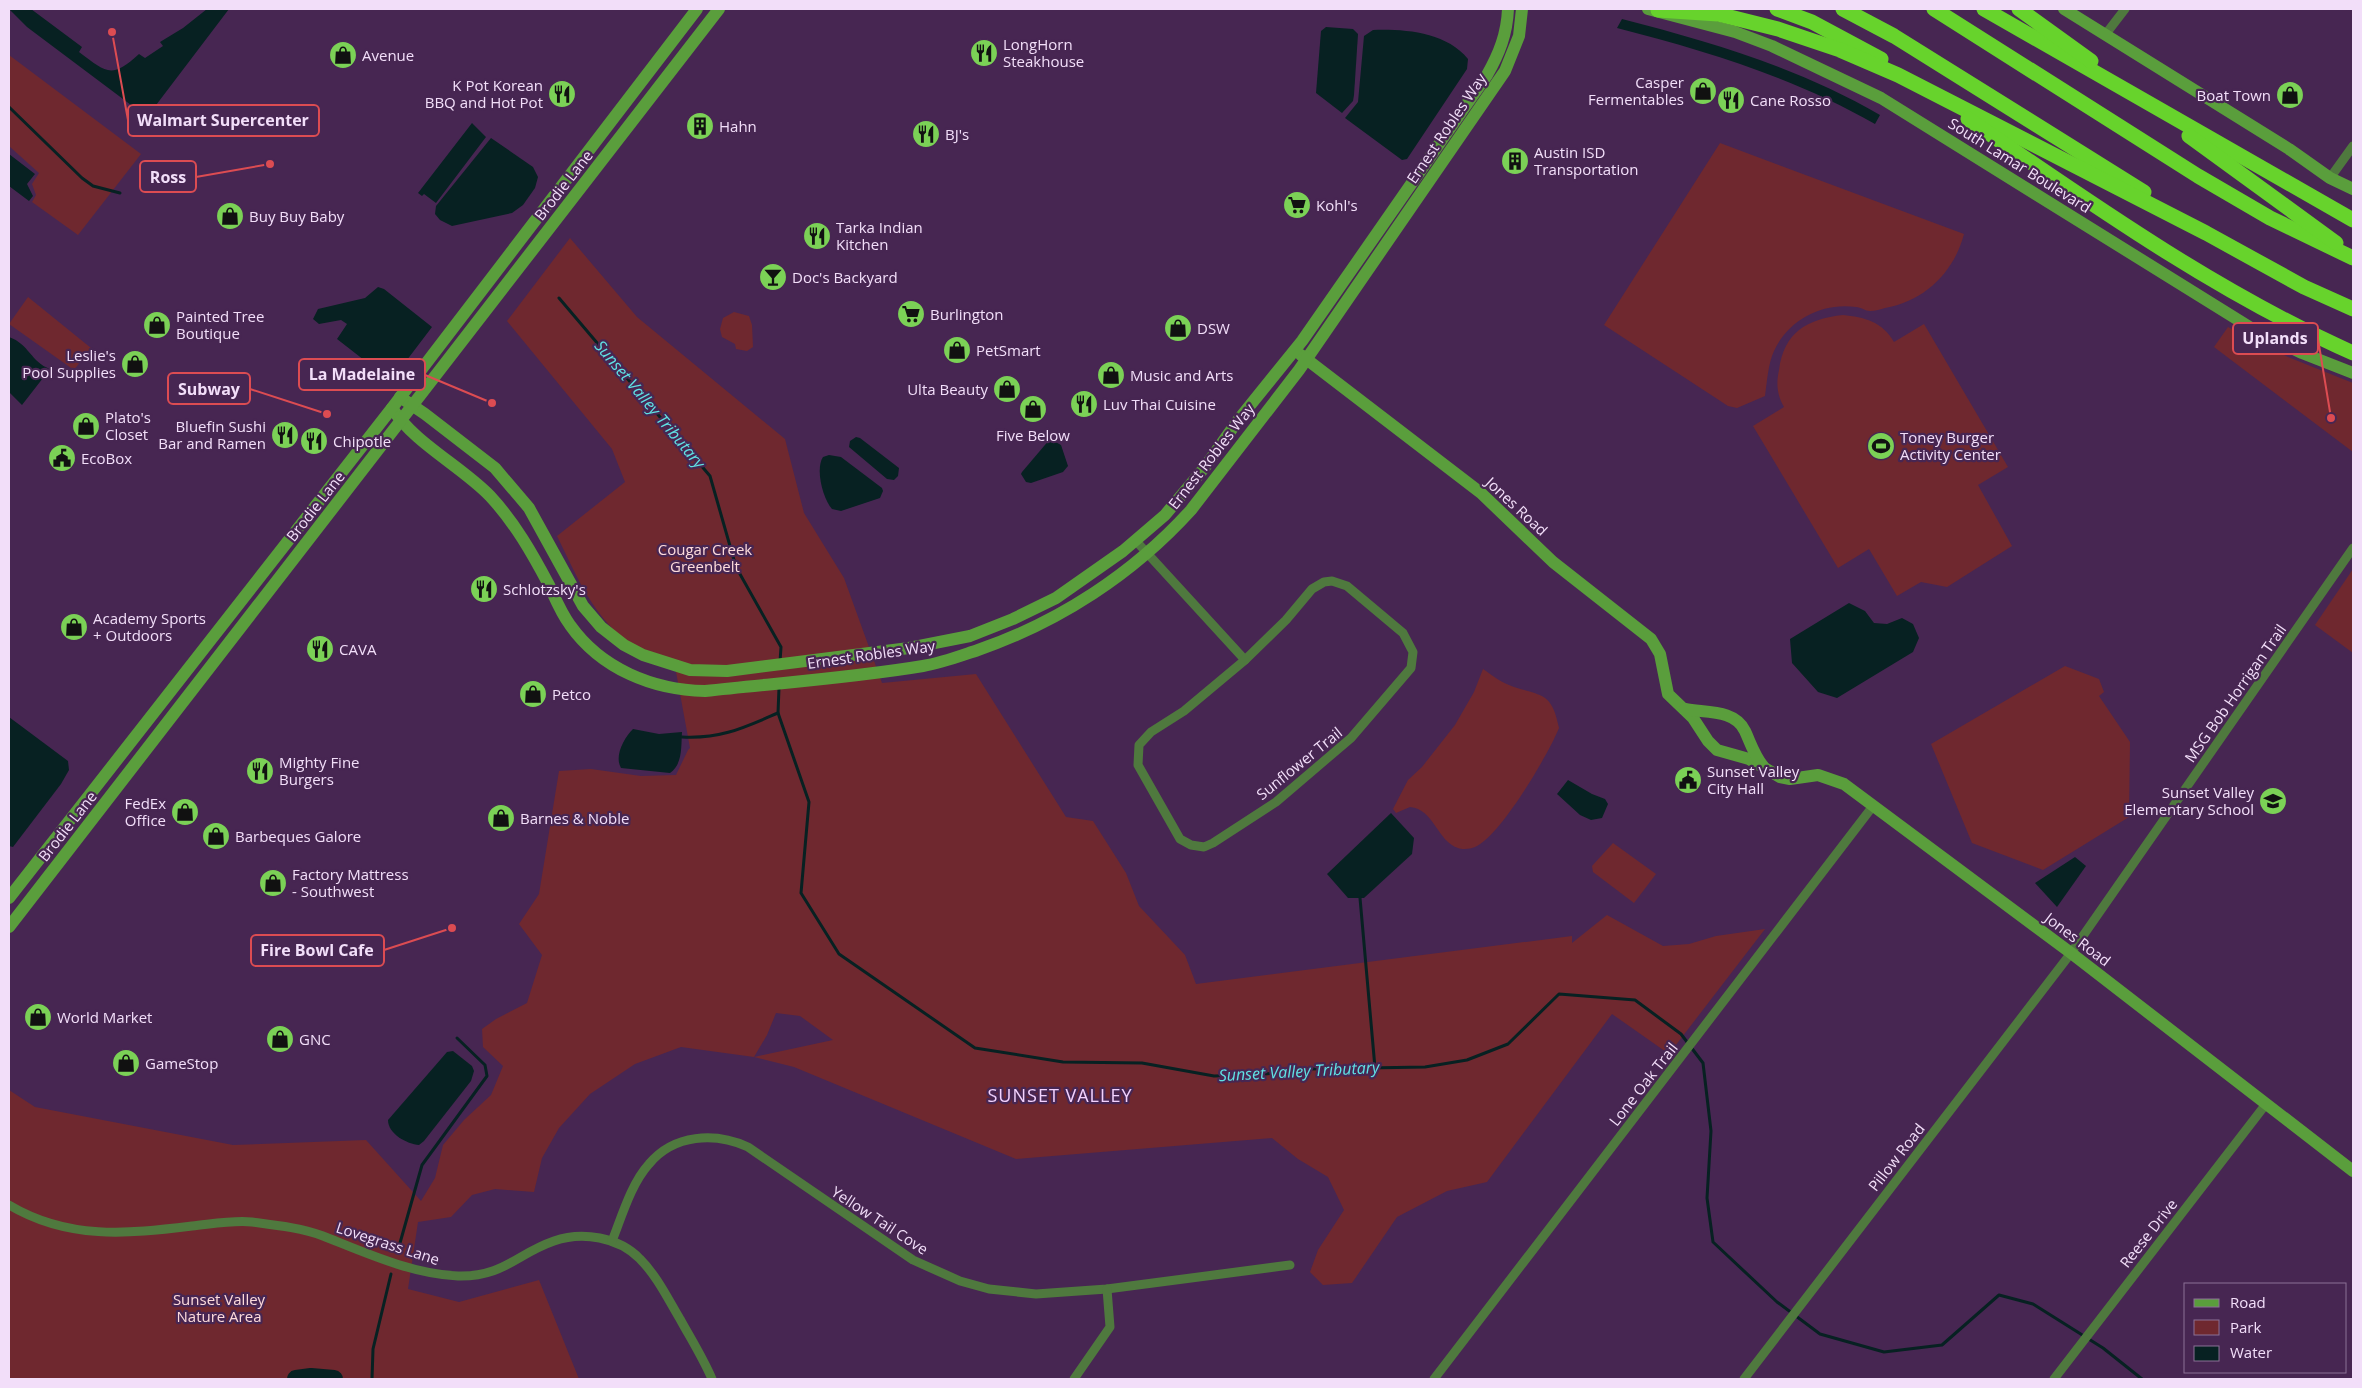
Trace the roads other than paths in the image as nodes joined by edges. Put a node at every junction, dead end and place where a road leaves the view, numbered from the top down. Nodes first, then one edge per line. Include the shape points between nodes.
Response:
1 (719, 9) edge
2 (1508, 9) edge
3 (1522, 9) edge
4 (1777, 9) edge
5 (1843, 9) edge
6 (1934, 9) edge
7 (1984, 9) edge
8 (2019, 9) edge
9 (2064, 9) edge
10 (2125, 9) edge
11 (1653, 10) edge
12 (694, 12) edge
13 (2105, 35) junction
14 (2353, 146) edge
15 (2330, 178) junction
16 (566, 180) junction
17 (2353, 189) edge
18 (2353, 220) edge
19 (2206, 233) junction
20 (1376, 234) junction
21 (1388, 242) junction
22 (535, 247) junction
23 (2353, 257) edge
24 (1326, 306) junction
25 (2353, 308) edge
26 (1337, 314) junction
27 (1294, 349) junction
28 (2353, 354) edge
29 (1306, 359) junction
30 (2353, 373) edge
31 (400, 397) junction
32 (413, 406) junction
33 (392, 408) junction
34 (400, 422) junction
35 (1136, 541) junction
36 (2353, 548) edge
37 (1146, 552) junction
38 (239, 603) junction
39 (196, 657) junction
40 (1245, 660) junction
41 (207, 672) junction
42 (1685, 709) junction
43 (167, 723) junction
44 (1768, 771) junction
45 (1873, 806) junction
46 (9, 898) edge
47 (9, 927) edge
48 (2071, 953) junction
49 (2266, 1104) junction
50 (2353, 1171) edge
51 (9, 1205) edge
52 (612, 1241) junction
53 (1290, 1265) dead end
54 (1107, 1288) junction
55 (712, 1379) edge
56 (1074, 1379) edge
57 (1434, 1379) edge
58 (1744, 1379) edge
59 (2054, 1379) edge

1 - 22 street, Brodie Lane
2 - 20 street, Ernest Robles Way via 1499,54
3 - 21 street, Ernest Robles Way via 1519,36 1505,71
4 - 28 highway via 1829,30 1884,61 2051,176 2228,289
5 - 19 highway via 1894,36 2063,140
6 - 23 highway via 2198,176 2270,218
7 - 18 highway
8 - 23 highway
9 - 13 street
10 - 13 street
11 - 19 highway via 1718,14 1840,50 1898,75
11 - 30 street, South Lamar Boulevard via 1772,46 1881,98 2233,318 2302,353
12 - 16 street, Brodie Lane
13 - 15 street
14 - 15 street
15 - 17 street
16 - 22 street via 568,188 542,227
16 - 31 street, Brodie Lane
19 - 25 highway via 2304,287
20 - 21 street
20 - 24 street, Ernest Robles Way
21 - 26 street, Ernest Robles Way
22 - 32 street, Brodie Lane
24 - 26 street
24 - 27 street, Ernest Robles Way
26 - 29 street, Ernest Robles Way
27 - 29 street, Jones Road
27 - 35 street, Ernest Robles Way via 1200,474 1165,515
29 - 37 street, Ernest Robles Way via 1191,510
29 - 42 street, Jones Road via 1481,493 1553,562 1651,639 1660,654 1668,694
31 - 32 street, Ernest Robles Way
31 - 33 street, Brodie Lane
32 - 34 street, Brodie Lane
32 - 35 street, Ernest Robles Way via 495,468 520,495 542,528 584,606 601,627 624,645 663,663 690,670 765,667 926,646 970,636 1013,620 1056,598
33 - 34 street, Ernest Robles Way
33 - 38 street, Brodie Lane
34 - 37 street, Ernest Robles Way via 473,480 502,510 531,550 569,624 581,639 612,665 650,683 690,691 925,666 997,644 1076,606
34 - 41 street, Brodie Lane
35 - 37 street
36 - 48 street, MSG Bob Horrigan Trail
37 - 40 street
38 - 39 street, Brodie Lane
38 - 41 street via 238,616 209,656
39 - 43 street via 196,671 171,706
39 - 46 street, Brodie Lane
40 - 40 street, Sunflower Trail via 1184,711 1150,732 1139,745 1138,765 1169,824 1180,839 1191,845 1204,847 1213,843 1276,802 1316,770 1381,706 1411,668 1414,652 1403,634 1347,586 1324,582 1312,589
41 - 43 street, Brodie Lane
42 - 44 street, Jones Road via 1717,750 1749,759
42 - 44 street via 1735,718 1743,727 1756,757
43 - 47 street, Brodie Lane
44 - 45 street, Jones Road via 1790,779 1818,775 1829,778 1844,784
45 - 48 street, Jones Road
45 - 57 street, Lone Oak Trail
48 - 49 street, Jones Road
48 - 58 street, Pillow Road
49 - 50 street, Jones Road
49 - 59 street, Reese Drive
51 - 52 street, Lovegrass Lane via 39,1220 85,1231 126,1234 250,1222 322,1236 441,1275 482,1275 566,1237
52 - 54 street, Yellow Tail Cove via 649,1164 661,1153 688,1140 720,1138 748,1147 913,1260 960,1281 1015,1293
52 - 55 street, Lovegrass Lane via 639,1257 658,1281
53 - 54 street, Yellow Tail Cove
54 - 56 street via 1110,1327

